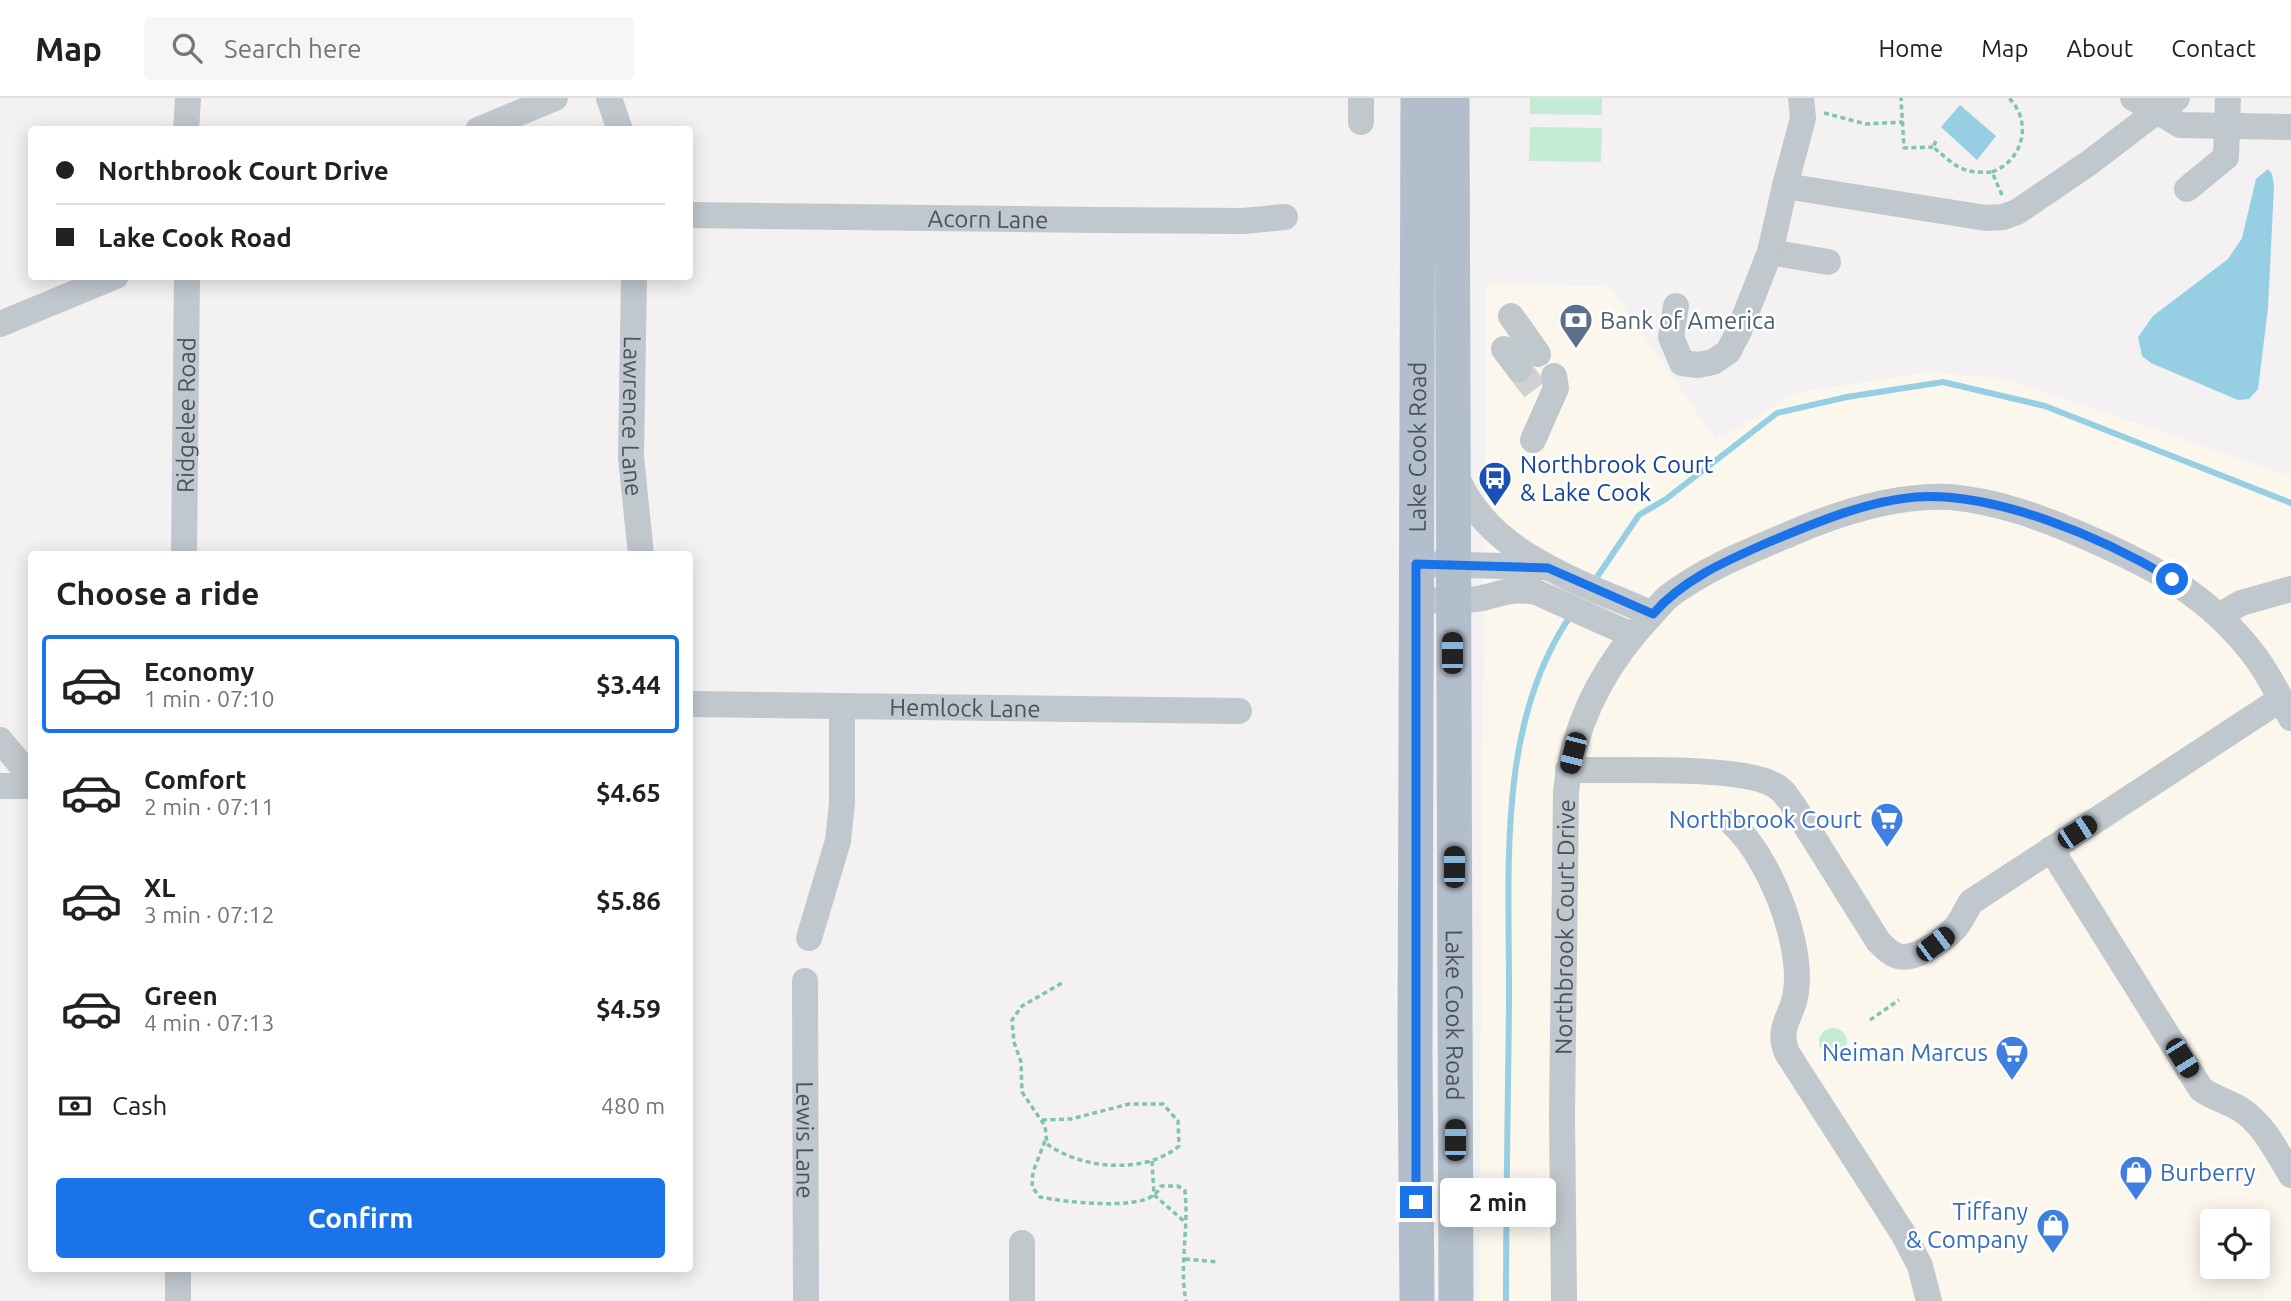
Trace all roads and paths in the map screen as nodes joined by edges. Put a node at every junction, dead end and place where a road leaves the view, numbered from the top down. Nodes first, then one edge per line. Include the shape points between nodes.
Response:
1 (188, 98) edge
2 (609, 98) edge
3 (1418, 98) edge
4 (1452, 98) edge
5 (1903, 98) edge
6 (2009, 98) edge
7 (2133, 98) edge
8 (2228, 98) edge
9 (544, 100) edge
10 (1801, 102) edge
11 (2167, 105) edge
12 (1903, 122) junction
13 (186, 126) edge
14 (487, 126) edge
15 (619, 126) edge
16 (2228, 126) junction
17 (2291, 127) edge
18 (1936, 141) dead end
19 (1933, 147) junction
20 (1992, 172) junction
21 (1785, 186) junction
22 (2186, 189) dead end
23 (693, 215) edge
24 (2006, 216) junction
25 (1285, 217) dead end
26 (1770, 252) junction
27 (1828, 262) dead end
28 (106, 280) edge
29 (187, 280) edge
30 (634, 280) edge
31 (1676, 306) dead end
32 (0, 324) edge
33 (1547, 390) dead end
34 (1533, 440) dead end
35 (1452, 466) junction
36 (184, 551) edge
37 (641, 551) edge
38 (1416, 564) junction
39 (1453, 564) junction
40 (1548, 568) junction
41 (2291, 589) edge
42 (1452, 599) junction
43 (1416, 600) junction
44 (1653, 614) junction
45 (2219, 615) junction
46 (1632, 635) junction
47 (693, 704) edge
48 (842, 707) junction
49 (2286, 709) edge
50 (1238, 711) dead end
51 (0, 740) edge
52 (1568, 770) junction
53 (28, 774) edge
54 (0, 786) edge
55 (28, 786) edge
56 (1732, 824) dead end
57 (2051, 849) junction
58 (809, 938) dead end
59 (805, 981) dead end
60 (1064, 982) dead end
61 (1899, 1000) dead end
62 (1870, 1020) dead end
63 (1042, 1120) junction
64 (1046, 1140) junction
65 (1152, 1161) junction
66 (2291, 1175) edge
67 (1154, 1195) junction
68 (1185, 1222) junction
69 (1022, 1242) dead end
70 (1185, 1259) junction
71 (1218, 1262) dead end
72 (178, 1272) edge
73 (178, 1301) edge
74 (806, 1301) edge
75 (1022, 1301) edge
76 (1186, 1301) edge
77 (1417, 1301) edge
78 (1455, 1301) edge
79 (1564, 1301) edge
80 (1929, 1301) edge

1 - 13 street
2 - 15 street
3 - 38 main road, Lake Cook Road
4 - 35 main road, Lake Cook Road
5 - 12 path
6 - 20 path via 2023,122 2021,143 2014,159
7 - 11 street
8 - 16 street
9 - 14 street
10 - 12 path via 1854,123
10 - 21 street via 1803,118
11 - 16 street via 2180,125
11 - 24 street
12 - 19 path via 1904,148
16 - 17 street
16 - 22 street via 2226,157
18 - 19 path
19 - 20 path via 1958,168
20 - 24 path
21 - 24 street via 1986,218
21 - 26 street
23 - 25 street, Acorn Lane via 1242,221
26 - 27 street
26 - 31 street via 1739,331 1728,352 1713,362 1682,363 1671,337
28 - 32 street
29 - 36 street, Ridgelee Road
30 - 37 street, Lawrence Lane via 631,457
33 - 34 street
35 - 39 main road, Lake Cook Road
35 - 40 street via 1468,501 1482,518 1508,544
38 - 39 street
38 - 43 main road, Lake Cook Road
39 - 40 street
39 - 42 main road, Lake Cook Road
40 - 44 street
41 - 45 street via 2241,603
42 - 43 street
42 - 46 street via 1478,599 1521,589
42 - 78 main road, Lake Cook Road
43 - 77 main road, Lake Cook Road
44 - 45 street, Northbrook Court Drive via 1667,597 1716,567 1814,523 1915,497 1949,497 2015,510 2127,554 2184,586
44 - 46 street, Northbrook Court Drive
45 - 49 street, Northbrook Court Drive via 2249,647
46 - 52 street, Northbrook Court Drive via 1614,658 1585,713
47 - 48 street, Hemlock Lane
48 - 50 street, Hemlock Lane
48 - 58 street via 838,841
49 - 57 street
51 - 53 street
52 - 57 street via 1705,772 1773,783 1793,805 1878,941 1896,956 1913,956 1935,944 1953,930 1971,902
52 - 79 street, Northbrook Court Drive via 1562,1093
54 - 55 street
56 - 80 street via 1745,835 1770,878 1796,950 1797,992 1782,1041 1904,1235 1920,1266
57 - 66 street via 2201,1089 2252,1118
59 - 74 street, Lewis Lane
60 - 63 path via 1022,1006 1012,1020 1023,1092
61 - 62 path
63 - 64 path
63 - 65 path via 1071,1119 1129,1104 1163,1104 1178,1121 1179,1146
64 - 65 path via 1060,1154 1084,1162 1140,1165
64 - 67 path via 1032,1172 1032,1187 1040,1197 1119,1204
65 - 67 path
67 - 68 path
67 - 68 path via 1168,1185 1185,1191
68 - 70 path
69 - 75 street
70 - 71 path
70 - 76 path
72 - 73 street

